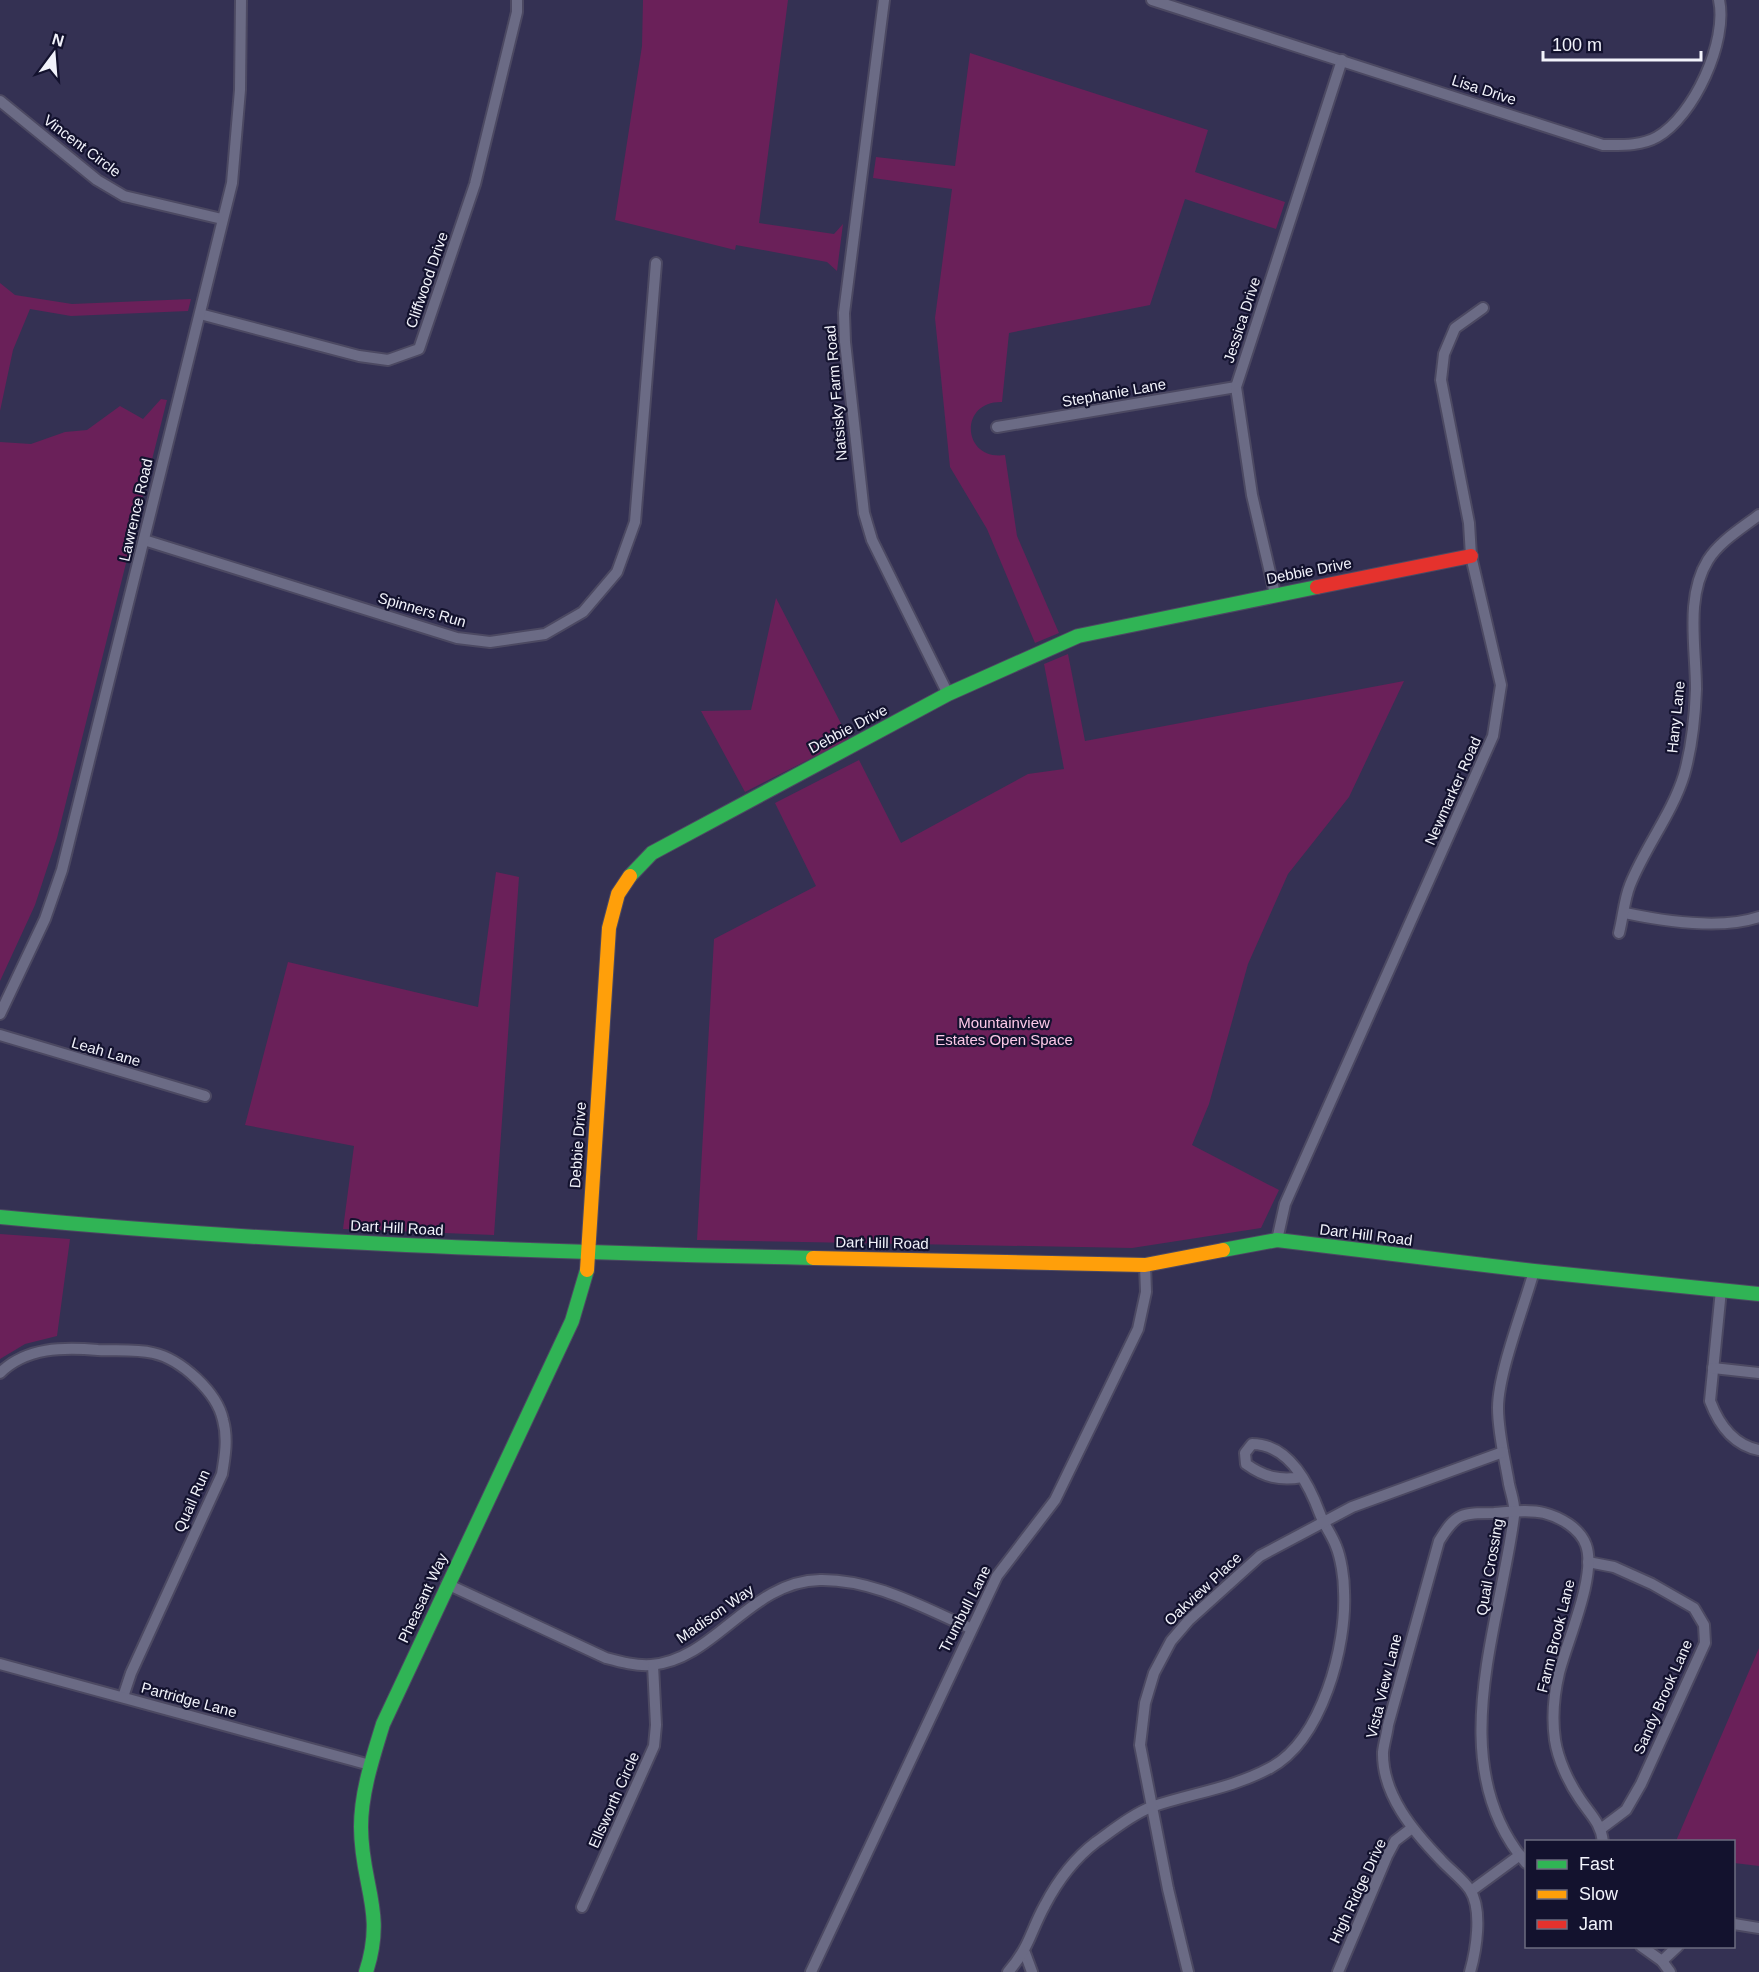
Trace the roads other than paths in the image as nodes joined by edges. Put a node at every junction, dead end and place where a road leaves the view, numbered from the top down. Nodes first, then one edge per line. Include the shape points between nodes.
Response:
1 (241, 0) edge
2 (517, 0) edge
3 (884, 0) edge
4 (1152, 0) edge
5 (1719, 0) edge
6 (1342, 60) junction
7 (0, 101) edge
8 (222, 219) junction
9 (656, 263) dead end
10 (1483, 308) dead end
11 (200, 314) junction
12 (1236, 387) junction
13 (997, 428) dead end
14 (1759, 515) edge
15 (144, 540) junction
16 (1471, 556) junction
17 (1275, 594) junction
18 (948, 694) junction
19 (1624, 913) junction
20 (1759, 917) edge
21 (1619, 933) dead end
22 (0, 1014) edge
23 (0, 1035) edge
24 (205, 1096) dead end
25 (0, 1217) edge
26 (1277, 1240) junction
27 (587, 1253) junction
28 (1145, 1265) junction
29 (1534, 1271) junction
30 (1722, 1290) junction
31 (1759, 1294) edge
32 (1713, 1368) junction
33 (0, 1373) edge
34 (1759, 1373) edge
35 (1759, 1450) edge
36 (1503, 1452) junction
37 (1302, 1477) junction
38 (1515, 1512) junction
39 (1323, 1523) junction
40 (1588, 1562) junction
41 (447, 1584) junction
42 (970, 1628) junction
43 (0, 1664) edge
44 (652, 1665) junction
45 (123, 1697) junction
46 (370, 1765) junction
47 (1152, 1807) junction
48 (1412, 1828) junction
49 (1602, 1828) junction
50 (1604, 1840) edge
51 (1523, 1859) edge
52 (1471, 1891) junction
53 (582, 1907) dead end
54 (1735, 1924) edge
55 (1759, 1928) edge
56 (1642, 1948) edge
57 (1677, 1948) edge
58 (1025, 1953) junction
59 (1662, 1961) junction
60 (366, 1972) edge
61 (811, 1972) edge
62 (1008, 1972) edge
63 (1032, 1972) edge
64 (1188, 1972) edge
65 (1338, 1972) edge
66 (1470, 1972) edge
67 (1670, 1972) edge

1 - 8 street, Lawrence Road via 236,145 232,183
2 - 11 street, Cliffwood Drive via 475,184 419,349 388,360 359,356
3 - 18 street, Natsisky Farm Road via 844,313 845,342 864,513 872,540
4 - 6 street, Lisa Drive
5 - 6 street, Lisa Drive via 1722,13 1718,41 1696,94 1681,118 1657,137 1632,146 1603,145
6 - 12 street, Jessica Drive
7 - 8 street, Vincent Circle via 97,180 124,196
8 - 11 street, Lawrence Road
9 - 15 street, Spinners Run via 635,522 616,572 583,612 545,634 490,642 457,638
10 - 16 street, Newmarker Road via 1455,328 1444,354 1441,380 1469,523
11 - 15 street, Lawrence Road
12 - 13 street, Stephanie Lane
12 - 17 street, Jessica Drive via 1251,495
14 - 19 street, Hany Lane via 1726,540 1708,560 1699,580 1694,600 1696,692 1692,740 1684,775 1629,887
15 - 22 street, Lawrence Road via 62,870 45,919
16 - 17 street, Debbie Drive
16 - 26 street, Newmarker Road via 1501,685 1494,736 1285,1204
17 - 18 street, Debbie Drive via 1078,636
18 - 27 street, Debbie Drive via 652,852 627,876 614,901 609,928
19 - 20 street via 1721,924
19 - 21 street, Hany Lane
23 - 24 street, Leah Lane
25 - 27 street, Dart Hill Road via 123,1229
26 - 28 street, Dart Hill Road
26 - 29 street, Dart Hill Road
27 - 28 street, Dart Hill Road
27 - 41 street, Pheasant Way via 584,1288 572,1322
28 - 42 street, Trumbull Lane via 1146,1292 1138,1329 1073,1465 1055,1500 997,1575
29 - 30 street, Dart Hill Road
29 - 36 street, Quail Crossing via 1501,1384 1498,1407
30 - 31 street, Dart Hill Road
30 - 32 street
32 - 34 street
32 - 35 street via 1710,1401 1714,1412 1736,1442
33 - 45 street, Quail Run via 9,1364 41,1350 154,1353 185,1367 207,1389 223,1418 226,1447 222,1474
36 - 38 street, Quail Crossing
36 - 39 street, Oakview Place via 1355,1506
37 - 37 street via 1285,1480 1260,1474 1246,1464 1245,1453 1252,1444 1263,1444 1297,1468
37 - 39 street
38 - 40 street, Farm Brook Lane via 1542,1512 1567,1522 1586,1544
38 - 48 street, Vista View Lane via 1471,1513 1452,1520 1439,1541 1383,1753 1389,1782
38 - 51 street, Quail Crossing via 1480,1707 1480,1739 1492,1799
39 - 47 street, Oakview Place via 1260,1556 1171,1641 1154,1673 1145,1703 1140,1745
39 - 47 street via 1336,1547 1344,1590 1341,1642 1316,1713 1296,1747 1272,1767 1235,1784
40 - 49 street, Farm Brook Lane via 1586,1582 1559,1675 1554,1707 1555,1742 1567,1776
40 - 49 street, Sandy Brook Lane via 1614,1567 1694,1608 1704,1625 1705,1643 1641,1784 1626,1810
41 - 44 street, Madison Way via 606,1658
41 - 46 street, Pheasant Way via 382,1724
42 - 44 street, Madison Way via 874,1586 818,1580 771,1592 682,1656
42 - 61 street, Trumbull Lane
43 - 45 street, Partridge Lane
44 - 53 street, Ellsworth Circle via 654,1746
45 - 46 street, Partridge Lane
46 - 60 street, Pheasant Way via 361,1826 362,1850 377,1925 375,1947
47 - 58 street via 1094,1844 1066,1873 1044,1906
47 - 64 street, Oakview Place
48 - 52 street, Vista View Lane
48 - 65 street, High Ridge Drive via 1395,1842 1387,1856
49 - 50 street, Farm Brook Lane
51 - 52 street
52 - 66 street via 1477,1921
54 - 55 street
56 - 59 street
57 - 59 street
58 - 62 street
58 - 63 street
59 - 67 street

